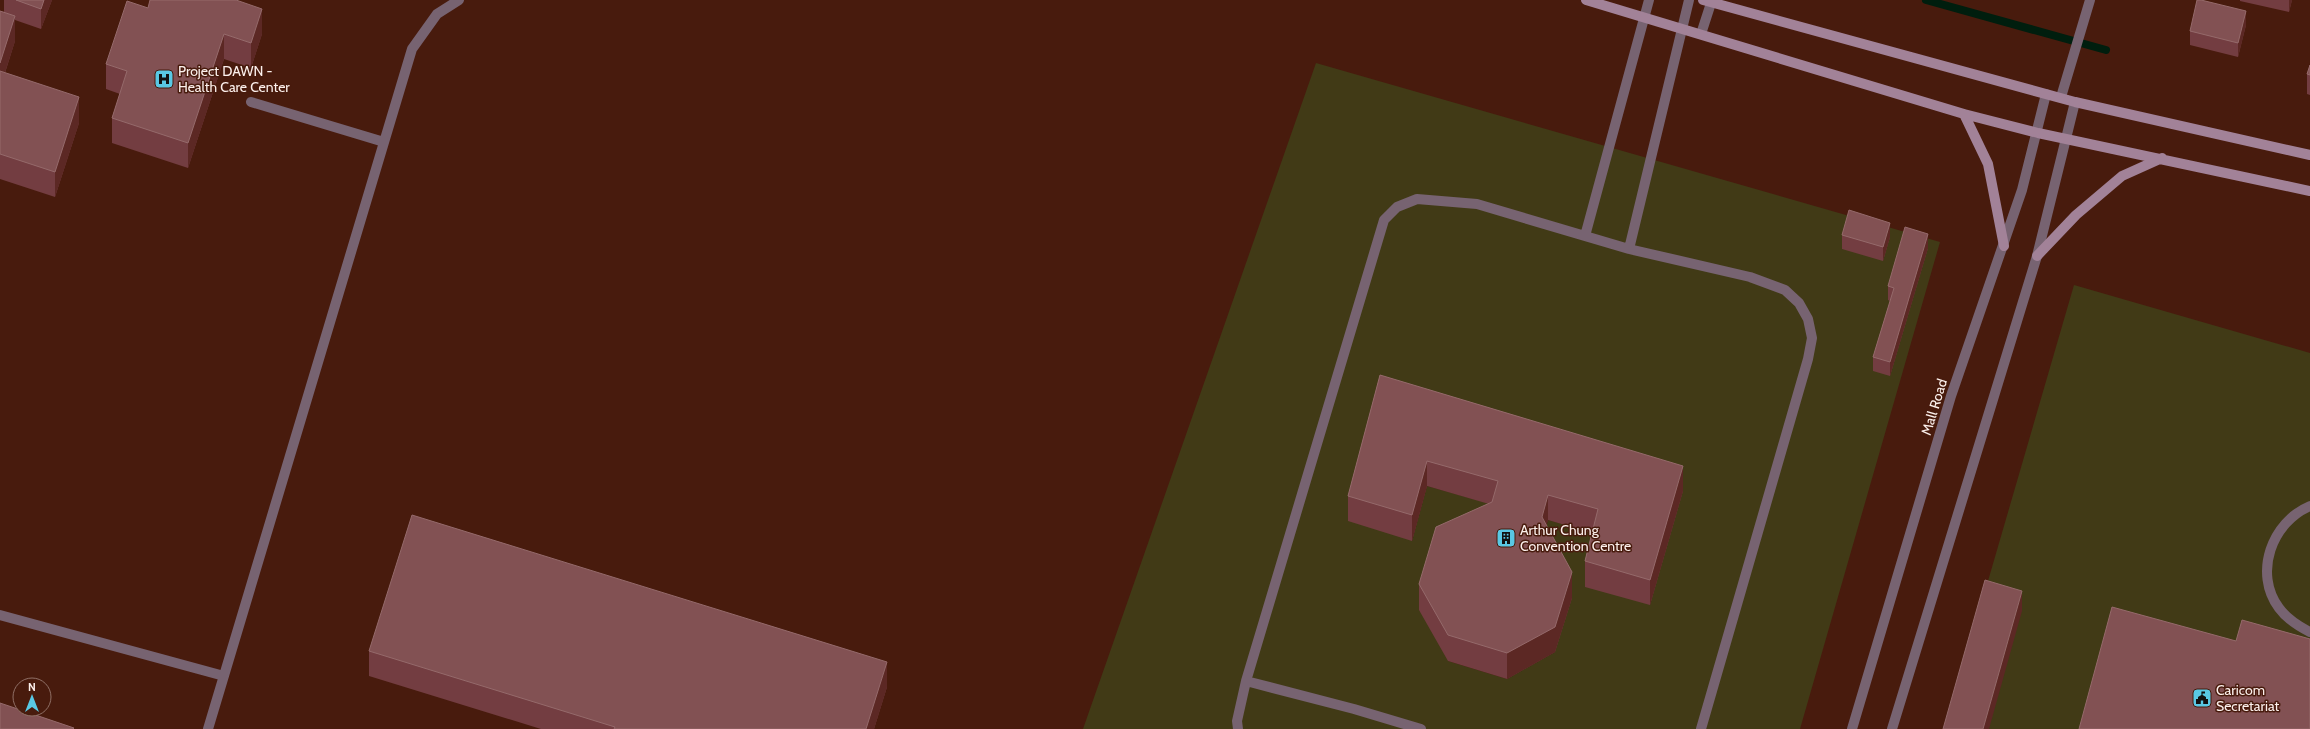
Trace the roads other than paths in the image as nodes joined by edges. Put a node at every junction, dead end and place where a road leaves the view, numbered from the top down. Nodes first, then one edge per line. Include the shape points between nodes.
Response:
1 (459, 0) edge
2 (1586, 0) edge
3 (1649, 0) edge
4 (1689, 0) edge
5 (1708, 1) edge
6 (2088, 5) edge
7 (1644, 16) junction
8 (1682, 28) junction
9 (1701, 34) junction
10 (2046, 94) junction
11 (2061, 98) junction
12 (251, 102) dead end
13 (2075, 102) junction
14 (1964, 114) junction
15 (2038, 133) junction
16 (2067, 139) junction
17 (384, 142) junction
18 (2310, 155) edge
19 (2162, 158) junction
20 (2310, 191) edge
21 (1585, 236) junction
22 (2004, 246) junction
23 (1630, 249) junction
24 (2037, 256) junction
25 (2310, 506) edge
26 (0, 615) edge
27 (2310, 632) edge
28 (224, 676) junction
29 (1246, 681) junction
30 (1401, 726) edge
31 (208, 729) edge
32 (1238, 729) edge
33 (1421, 729) edge
34 (1701, 729) edge
35 (1852, 729) edge
36 (1892, 729) edge

1 - 17 street via 436,14 412,49
2 - 7 main road
3 - 7 street
4 - 8 street
5 - 9 street
5 - 10 main road
6 - 11 street
7 - 8 main road
7 - 21 street
8 - 9 main road
8 - 23 street
9 - 14 main road
10 - 11 main road
10 - 15 street, Mall Road
11 - 13 main road
12 - 17 street
13 - 16 street
13 - 18 main road
14 - 15 main road
14 - 22 main road via 1988,164
15 - 16 main road
15 - 22 street, Mall Road
16 - 19 main road
16 - 24 street
17 - 28 street
19 - 20 main road
19 - 24 main road via 2122,176 2076,215
21 - 23 street
21 - 29 street via 1477,204 1417,199 1397,207 1384,220
22 - 35 street, Mall Road via 1951,396
23 - 34 street via 1750,277 1785,290 1799,303 1808,319 1812,338
24 - 36 street
25 - 27 street via 2284,523 2272,542 2267,564 2269,587 2278,608 2294,624
26 - 28 street
28 - 31 street
29 - 30 street
29 - 32 street via 1237,721
30 - 33 street

